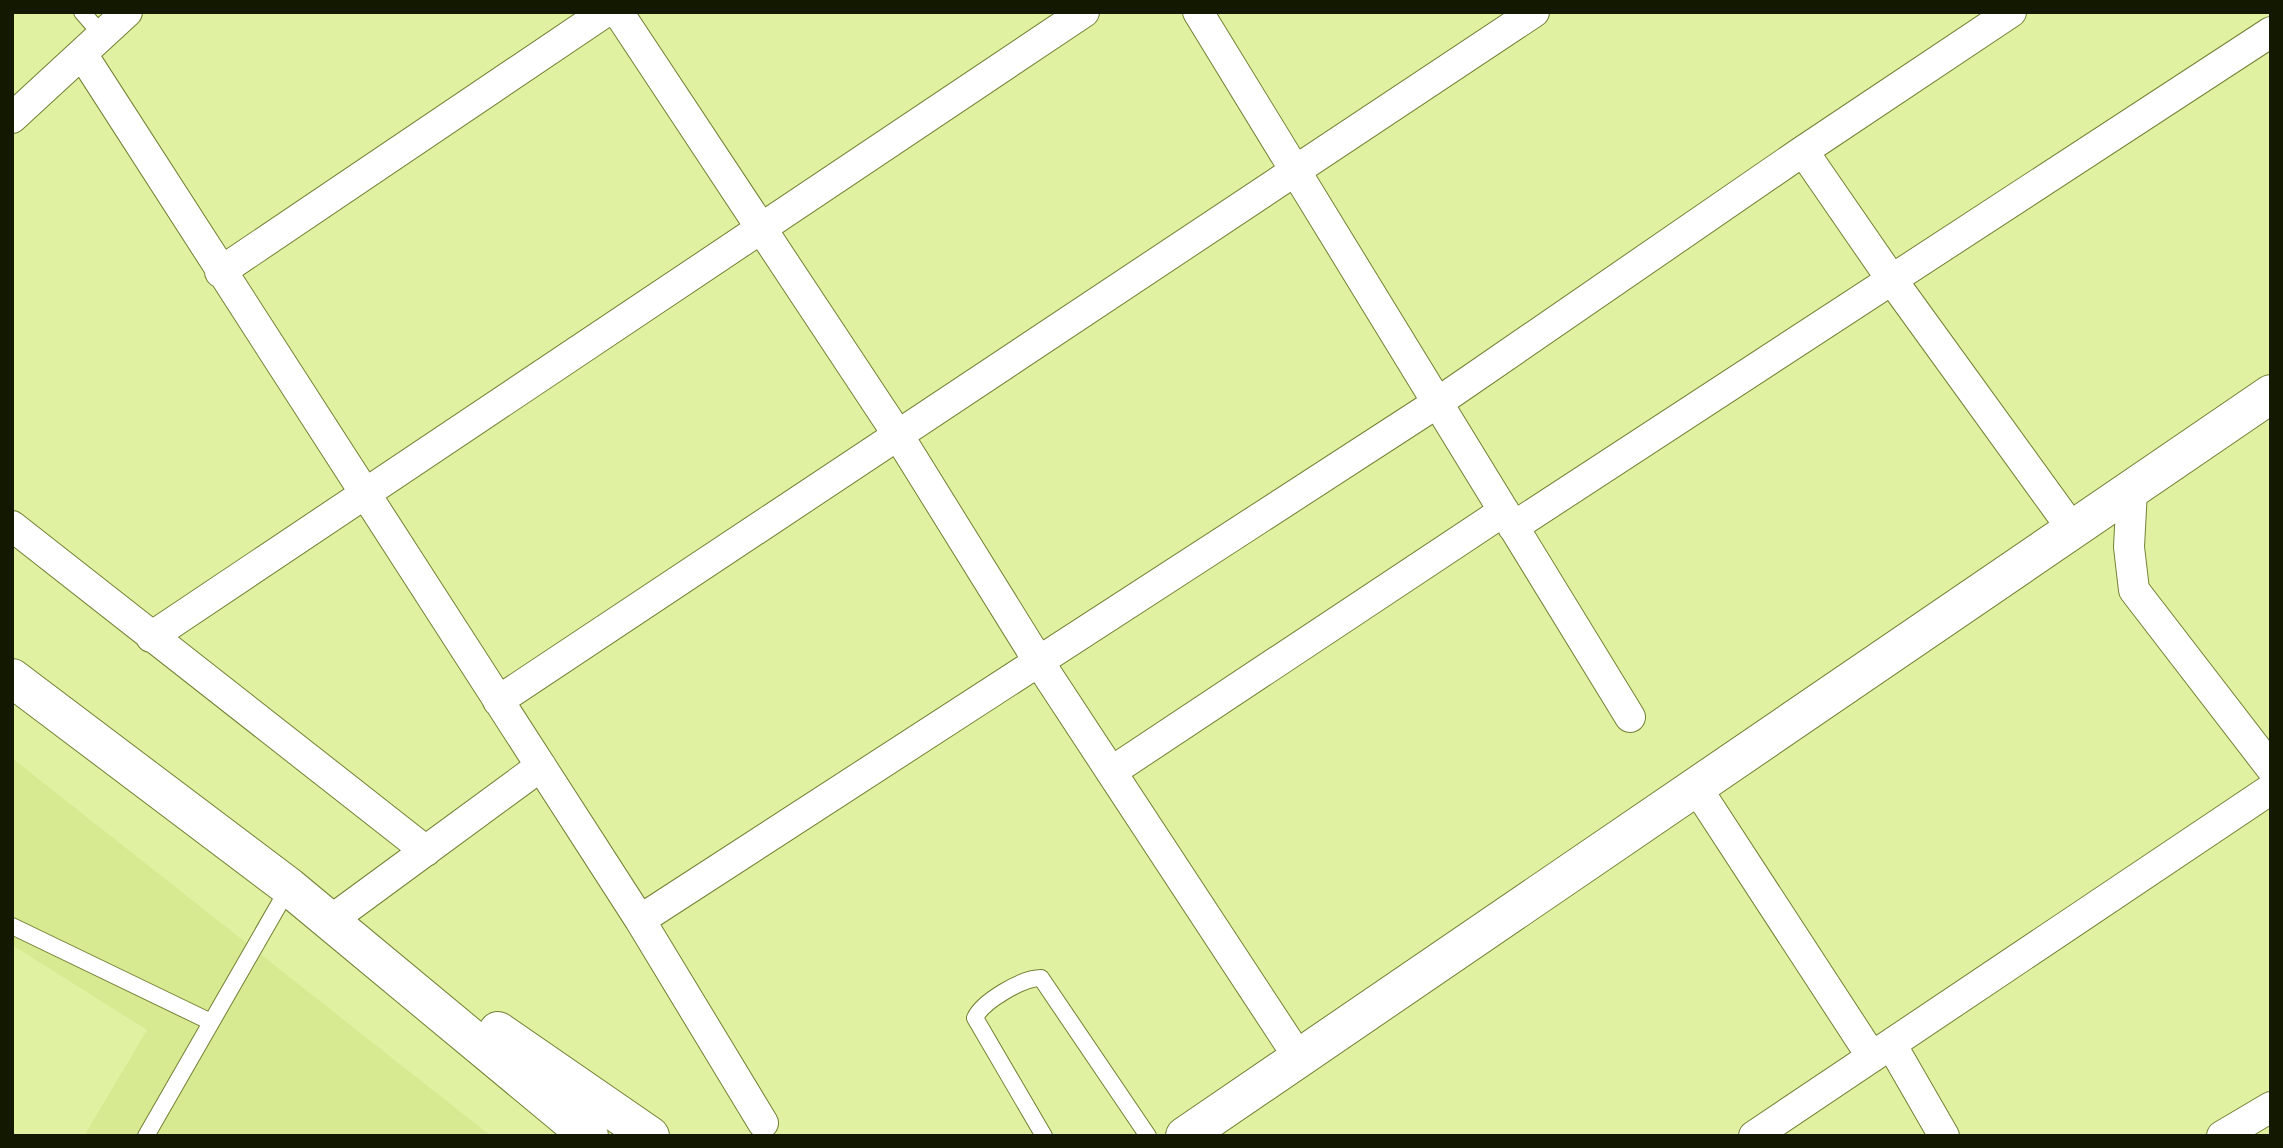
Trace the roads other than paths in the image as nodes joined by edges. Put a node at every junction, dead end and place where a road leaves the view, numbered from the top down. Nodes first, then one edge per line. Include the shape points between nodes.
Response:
1 (82, 12) edge
2 (127, 12) edge
3 (605, 12) edge
4 (618, 12) edge
5 (1084, 12) edge
6 (1198, 12) edge
7 (1534, 12) edge
8 (2011, 12) edge
9 (2271, 32) edge
10 (92, 44) junction
11 (12, 118) edge
12 (1803, 151) junction
13 (1295, 170) junction
14 (760, 229) junction
15 (220, 272) junction
16 (1892, 280) junction
17 (2271, 394) edge
18 (1437, 403) junction
19 (898, 435) junction
20 (2132, 490) junction
21 (364, 494) junction
22 (1509, 519) junction
23 (12, 526) edge
24 (2073, 530) junction
25 (151, 637) junction
26 (1039, 662) junction
27 (12, 678) edge
28 (498, 701) junction
29 (1630, 717) dead end
30 (541, 766) junction
31 (2271, 768) edge
32 (1111, 772) junction
33 (1696, 787) junction
34 (2271, 789) edge
35 (426, 851) junction
36 (289, 887) junction
37 (334, 918) junction
38 (640, 920) junction
39 (12, 926) edge
40 (211, 1022) junction
41 (1881, 1050) junction
42 (1299, 1058) junction
43 (2271, 1107) edge
44 (1221, 1111) junction
45 (763, 1124) dead end
46 (146, 1136) edge
47 (589, 1136) edge
48 (650, 1136) edge
49 (1044, 1136) edge
50 (1148, 1136) edge
51 (1174, 1136) edge
52 (1185, 1136) edge
53 (1754, 1136) edge
54 (1944, 1136) edge
55 (2222, 1136) edge

1 - 10 lane
2 - 10 street
3 - 15 street
4 - 14 street
5 - 14 street
6 - 13 street
7 - 13 street
8 - 12 street
9 - 16 street
10 - 11 street
10 - 15 street
12 - 16 street
12 - 18 street
13 - 18 street
13 - 19 street
14 - 19 street
14 - 21 street
15 - 21 street
16 - 22 street
16 - 24 street
17 - 20 street
18 - 22 street
18 - 26 street
19 - 26 street
19 - 28 street
20 - 24 street
20 - 31 street via 2129,547 2134,590
21 - 25 street
21 - 28 street
22 - 29 street
22 - 32 street
23 - 25 street
24 - 33 street
25 - 35 street
26 - 32 street
26 - 38 street
27 - 36 street
28 - 30 street
30 - 35 street
30 - 38 street
32 - 42 street
33 - 41 street
33 - 42 street
34 - 41 street
35 - 37 street
36 - 37 street
36 - 40 lane
36 - 47 street
37 - 48 street
38 - 45 street
39 - 40 lane
40 - 46 lane
41 - 53 street
41 - 54 street
42 - 44 street
43 - 55 street
44 - 51 street
44 - 52 street
49 - 50 lane via 975,1018 979,1008 1030,978 1041,978

